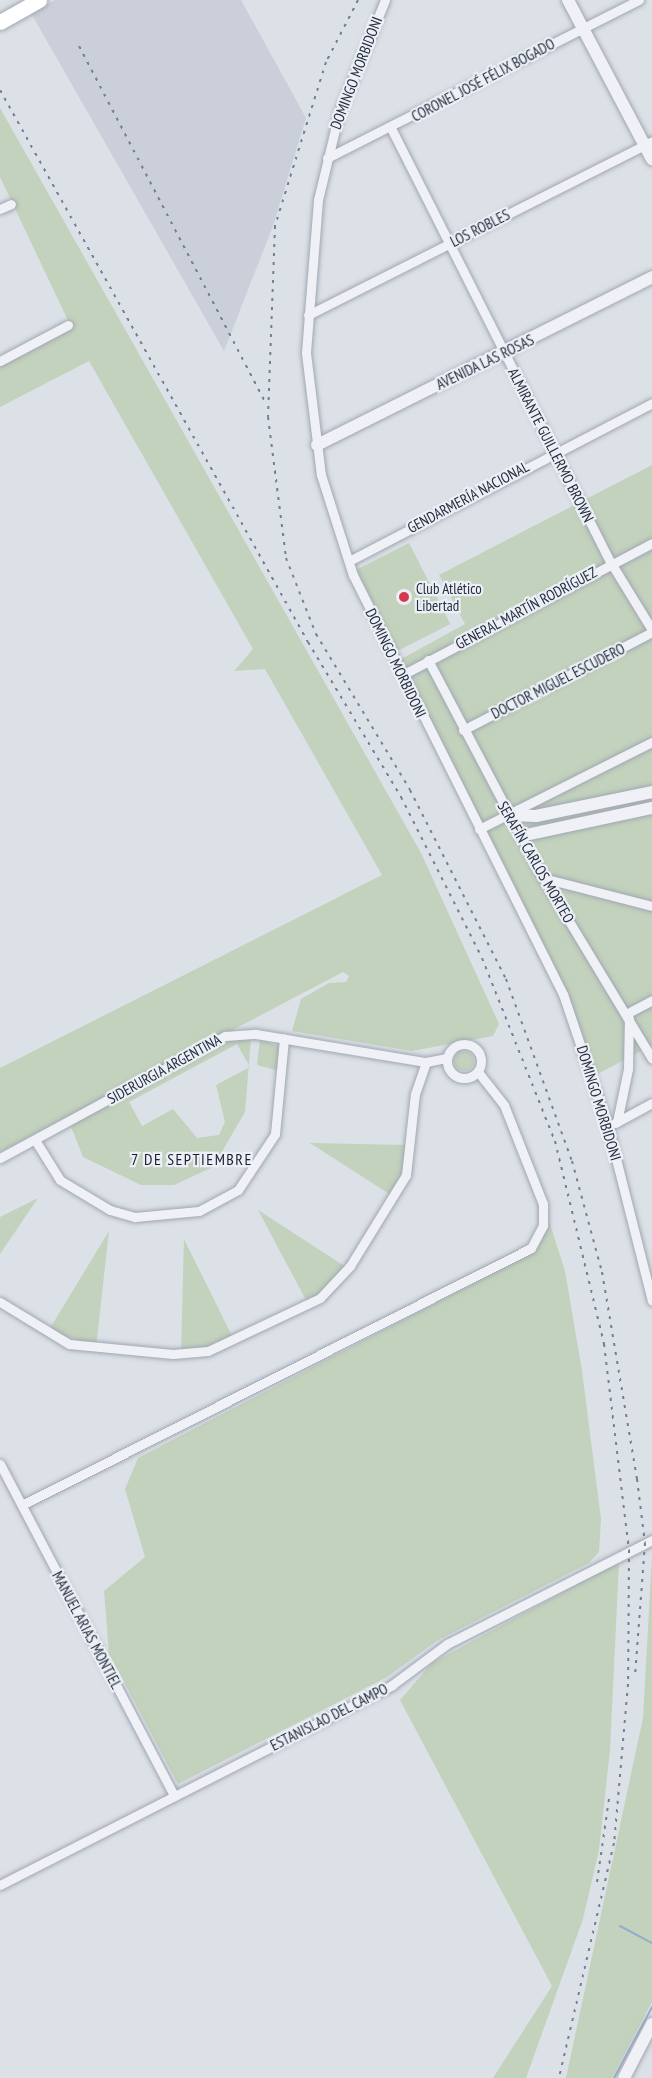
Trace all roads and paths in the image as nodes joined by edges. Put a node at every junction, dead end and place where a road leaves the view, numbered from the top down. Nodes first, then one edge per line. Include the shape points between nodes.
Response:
1 (39, 0) edge
2 (385, 0) edge
3 (568, 0) edge
4 (639, 0) edge
5 (0, 22) edge
6 (583, 28) junction
7 (391, 128) junction
8 (648, 143) edge
9 (327, 158) junction
10 (652, 159) edge
11 (11, 204) dead end
12 (0, 208) edge
13 (450, 243) junction
14 (652, 277) edge
15 (308, 315) junction
16 (68, 326) dead end
17 (504, 353) junction
18 (0, 361) edge
19 (652, 403) edge
20 (317, 445) junction
21 (554, 451) junction
22 (652, 543) edge
23 (349, 561) junction
24 (611, 563) junction
25 (652, 631) edge
26 (428, 660) junction
27 (402, 675) junction
28 (463, 730) junction
29 (652, 742) edge
30 (652, 792) edge
31 (652, 808) edge
32 (509, 815) junction
33 (479, 830) junction
34 (520, 836) junction
35 (543, 878) junction
36 (652, 906) edge
37 (652, 1000) edge
38 (628, 1016) junction
39 (284, 1038) junction
40 (446, 1058) junction
41 (652, 1059) edge
42 (426, 1062) junction
43 (478, 1072) junction
44 (652, 1103) edge
45 (617, 1122) junction
46 (608, 1127) junction
47 (35, 1140) junction
48 (0, 1158) edge
49 (650, 1281) edge
50 (652, 1300) edge
51 (0, 1302) edge
52 (0, 1464) edge
53 (22, 1505) junction
54 (652, 1540) edge
55 (174, 1796) junction
56 (0, 1885) edge
57 (652, 2024) edge
58 (624, 2078) edge

1 - 5 main road
2 - 9 street, DOMINGO MORBIDONI via 348,85
3 - 6 street
4 - 6 street, CORONEL JOSÉ FÉLIX BOGADO
6 - 7 street, CORONEL JOSÉ FÉLIX BOGADO
6 - 8 street
7 - 9 street, CORONEL JOSÉ FÉLIX BOGADO
7 - 13 street, ALMIRANTE GUILLERMO BROWN
8 - 10 street
8 - 13 street, LOS ROBLES
9 - 15 street, DOMINGO MORBIDONI
11 - 12 street
13 - 15 street, LOS ROBLES
13 - 17 street, ALMIRANTE GUILLERMO BROWN
14 - 17 street, AVENIDA LAS ROSAS
15 - 20 street, DOMINGO MORBIDONI via 306,353
16 - 18 street
17 - 20 street, AVENIDA LAS ROSAS
17 - 21 street, ALMIRANTE GUILLERMO BROWN
19 - 21 street, GENDARMERÍA NACIONAL
20 - 23 street, DOMINGO MORBIDONI via 321,475
21 - 23 street, GENDARMERÍA NACIONAL
21 - 24 street, ALMIRANTE GUILLERMO BROWN
22 - 24 street, GENERAL MARTÍN RODRÍGUEZ
23 - 27 street, DOMINGO MORBIDONI
24 - 25 street, ALMIRANTE GUILLERMO BROWN
24 - 26 street, GENERAL MARTÍN RODRÍGUEZ
25 - 28 street, DOCTOR MIGUEL ESCUDERO
26 - 27 street, GENERAL MARTÍN RODRÍGUEZ
26 - 28 street, SERAFÍN CARLOS MORTEO
27 - 33 street, DOMINGO MORBIDONI
28 - 32 street, SERAFÍN CARLOS MORTEO
29 - 32 street
30 - 32 street via 536,816
31 - 34 street
32 - 33 street
32 - 34 street, SERAFÍN CARLOS MORTEO
33 - 46 street, DOMINGO MORBIDONI via 563,994
34 - 35 street, SERAFÍN CARLOS MORTEO
35 - 36 street
35 - 38 street, SERAFÍN CARLOS MORTEO
37 - 38 street
38 - 41 street, SERAFÍN CARLOS MORTEO
38 - 45 street via 628,1069
39 - 42 street, SIDERURGIA ARGENTINA
39 - 47 street, SIDERURGIA ARGENTINA via 238,1033 217,1039
39 - 47 street via 275,1134 238,1190 199,1211 135,1217 110,1210 60,1180
40 - 42 street, SIDERURGIA ARGENTINA
40 - 43 street via 449,1070 459,1078
40 - 43 street, SIDERURGIA ARGENTINA via 455,1046 470,1044 480,1055
42 - 51 street via 415,1094 406,1175 350,1266 320,1298 208,1351 173,1354 69,1344
43 - 53 street via 504,1105 543,1204 543,1225 531,1248
44 - 45 street
45 - 46 street
46 - 49 street, DOMINGO MORBIDONI
47 - 48 street, SIDERURGIA ARGENTINA
49 - 50 street, DOMINGO MORBIDONI
52 - 53 street, MANUEL ARIAS MONTIEL
53 - 55 street, MANUEL ARIAS MONTIEL
54 - 55 street, ESTANISLAO DEL CAMPO via 447,1644 392,1684
55 - 56 street, ESTANISLAO DEL CAMPO
57 - 58 street

